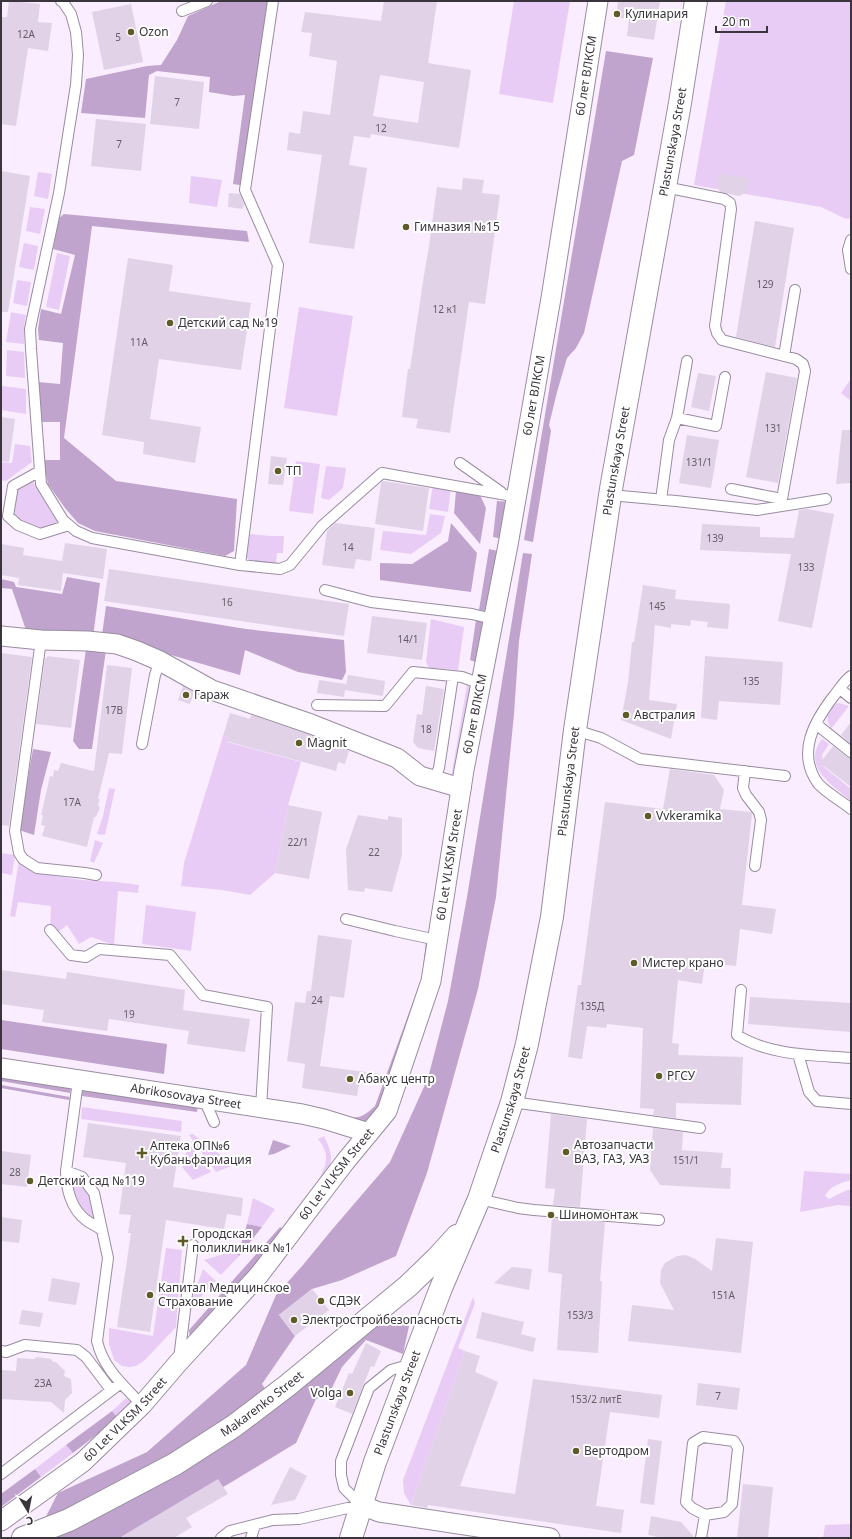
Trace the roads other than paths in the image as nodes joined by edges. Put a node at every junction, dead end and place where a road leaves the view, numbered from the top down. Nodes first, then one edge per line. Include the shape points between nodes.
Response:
1 (61, 1) edge
2 (207, 1) edge
3 (273, 1) edge
4 (598, 1) edge
5 (696, 1) edge
6 (182, 11) dead end
7 (665, 187) junction
8 (851, 240) edge
9 (851, 269) edge
10 (795, 290) dead end
11 (784, 356) junction
12 (687, 361) dead end
13 (725, 377) dead end
14 (677, 418) junction
15 (460, 463) dead end
16 (40, 471) junction
17 (731, 489) dead end
18 (511, 495) junction
19 (610, 495) junction
20 (661, 500) junction
21 (826, 500) dead end
22 (69, 525) junction
23 (240, 565) junction
24 (325, 590) dead end
25 (494, 619) junction
26 (1, 636) edge
27 (41, 640) junction
28 (160, 661) junction
29 (453, 676) junction
30 (851, 676) edge
31 (481, 684) junction
32 (840, 689) junction
33 (851, 698) edge
34 (317, 705) dead end
35 (816, 724) junction
36 (575, 730) junction
37 (142, 744) dead end
38 (851, 752) edge
39 (745, 771) junction
40 (785, 776) dead end
41 (434, 780) junction
42 (461, 788) junction
43 (851, 809) edge
44 (755, 866) dead end
45 (96, 875) dead end
46 (346, 919) dead end
47 (50, 930) dead end
48 (438, 940) junction
49 (741, 990) dead end
50 (798, 1054) junction
51 (851, 1058) edge
52 (1, 1068) edge
53 (78, 1081) junction
54 (204, 1099) junction
55 (512, 1102) junction
56 (851, 1104) edge
57 (261, 1108) junction
58 (214, 1122) dead end
59 (700, 1128) dead end
60 (369, 1133) junction
61 (66, 1171) junction
62 (479, 1199) junction
63 (659, 1220) dead end
64 (469, 1223) junction
65 (102, 1230) junction
66 (193, 1245) dead end
67 (1, 1351) edge
68 (178, 1363) junction
69 (412, 1364) junction
70 (121, 1383) junction
71 (111, 1390) junction
72 (142, 1405) junction
73 (1, 1474) edge
74 (361, 1505) junction
75 (705, 1515) junction
76 (1, 1521) edge
77 (255, 1525) junction
78 (23, 1538) edge
79 (221, 1538) edge
80 (251, 1538) edge
81 (351, 1538) edge
82 (550, 1538) edge
83 (701, 1538) edge

1 - 16 lane via 71,14 78,55 76,85 59,193 30,329
2 - 6 lane
3 - 23 lane via 246,190 278,265
4 - 18 street, 60 лет ВЛКСМ via 551,298
5 - 7 main road, Plastunskaya Street
7 - 11 lane via 724,199 730,203 715,326 717,334 722,340
7 - 19 main road, Plastunskaya Street
8 - 9 lane via 848,250
10 - 11 lane
11 - 17 lane via 796,359 803,364 805,371 782,499
12 - 14 lane
13 - 14 lane via 716,426
14 - 20 lane via 669,440
15 - 18 lane
16 - 22 lane via 41,484 63,520
16 - 22 lane via 13,486 8,516 18,525 40,534
18 - 23 lane via 382,473 322,526 290,565 280,569
18 - 25 street, 60 лет ВЛКСМ
19 - 20 lane
19 - 36 main road, Plastunskaya Street
20 - 21 lane via 757,510
22 - 23 lane via 92,538
24 - 25 lane via 371,602
25 - 31 street, 60 лет ВЛКСМ
26 - 27 street
27 - 28 street via 117,644
27 - 45 lane via 15,831 19,853 23,859 37,868
28 - 37 lane
28 - 41 street via 212,690 311,724 397,758 420,776
29 - 31 lane
29 - 34 lane via 413,672 385,706
29 - 41 lane via 439,768
30 - 32 lane
31 - 42 street, 60 лет ВЛКСМ
32 - 33 lane
32 - 35 lane
35 - 38 lane
35 - 43 lane via 809,740 809,766 818,783
36 - 39 lane via 601,738 640,759
36 - 55 main road, Plastunskaya Street via 552,917 533,1016
39 - 40 lane
39 - 44 lane via 743,788 759,812 761,820
41 - 42 street
42 - 48 street, 60 Let VLKSM Street
46 - 48 lane
47 - 57 lane via 71,955 86,957 99,949 170,955 203,995 267,1007
48 - 60 street, 60 Let VLKSM Street via 431,981 387,1111
49 - 50 lane via 737,1035 764,1048
50 - 51 lane
50 - 56 lane via 808,1092 817,1101
52 - 53 street, Abrikosovaya Street
53 - 54 street, Abrikosovaya Street
53 - 61 lane
54 - 57 street, Abrikosovaya Street
54 - 58 lane
55 - 59 lane
55 - 62 main road, Plastunskaya Street
57 - 60 street, Abrikosovaya Street via 324,1119
60 - 68 street, 60 Let VLKSM Street via 259,1275
61 - 65 lane via 66,1186 74,1204 84,1219
61 - 65 lane via 82,1177 94,1193
62 - 63 lane via 534,1210
62 - 64 main road, Plastunskaya Street
64 - 69 main road, Plastunskaya Street
64 - 78 main road, Makarenko Street via 408,1286 234,1426 175,1464 69,1520
65 - 70 lane via 108,1258 97,1341 100,1354
66 - 68 lane
67 - 71 lane via 6,1352 26,1345 77,1350 86,1357
68 - 72 street, 60 Let VLKSM Street
69 - 74 main road, Plastunskaya Street
69 - 74 lane via 391,1370 369,1388 341,1461 344,1488
70 - 71 lane
70 - 72 lane
71 - 73 lane
72 - 76 street, 60 Let VLKSM Street via 82,1462
74 - 77 lane via 299,1519 272,1520
74 - 81 main road, Plastunskaya Street
74 - 82 street via 379,1512
75 - 75 lane via 724,1512 732,1504 738,1448 734,1441 703,1437 693,1443 686,1502
75 - 83 lane
77 - 79 lane via 230,1531
77 - 80 lane

